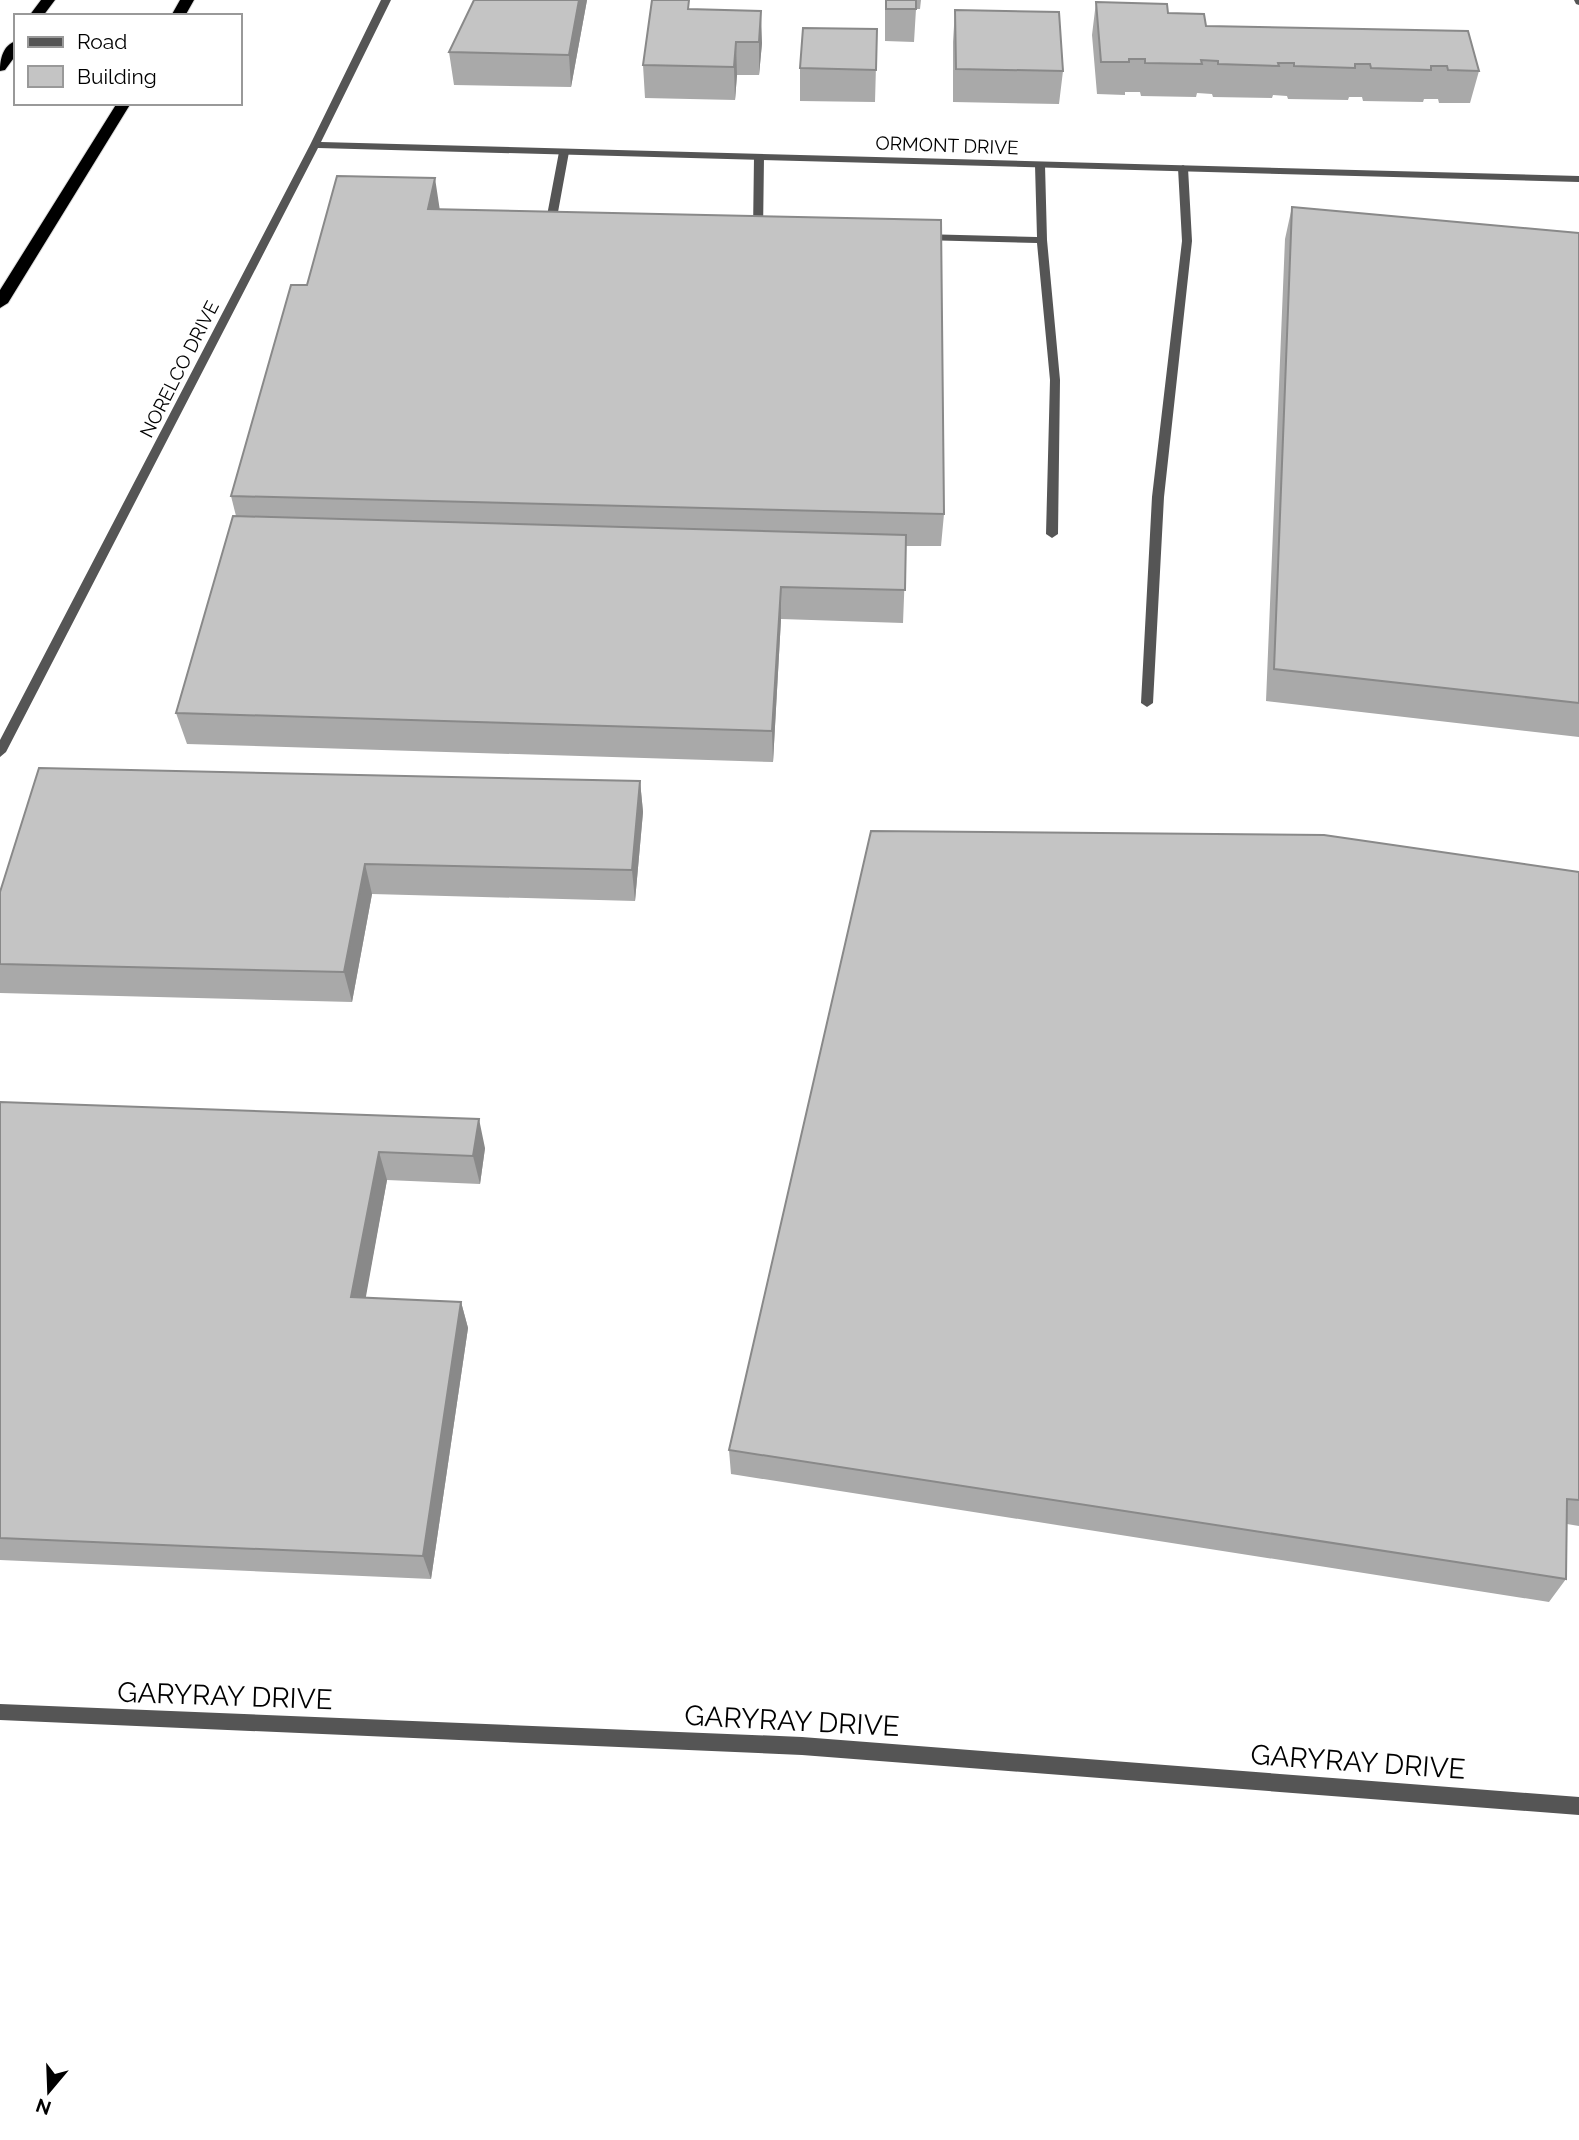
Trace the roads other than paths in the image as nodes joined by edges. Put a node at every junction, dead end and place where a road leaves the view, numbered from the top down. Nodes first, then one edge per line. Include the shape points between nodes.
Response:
1 (386, 0) edge
2 (14, 48) edge
3 (0, 67) edge
4 (123, 105) edge
5 (315, 145) junction
6 (564, 152) junction
7 (759, 157) junction
8 (1040, 165) junction
9 (1183, 169) junction
10 (1579, 179) edge
11 (564, 227) edge
12 (744, 232) edge
13 (758, 232) junction
14 (772, 232) edge
15 (907, 236) edge
16 (1042, 240) junction
17 (0, 303) edge
18 (1052, 534) dead end
19 (1147, 703) dead end
20 (0, 752) edge
21 (0, 1712) edge
22 (1579, 1805) edge

1 - 5 street, NORELCO DRIVE
2 - 3 highway
4 - 17 highway
5 - 6 street, ORMONT DRIVE
5 - 20 street, NORELCO DRIVE
6 - 7 street, ORMONT DRIVE
6 - 11 street via 550,226
7 - 8 street, ORMONT DRIVE
7 - 13 street
8 - 9 street, ORMONT DRIVE
8 - 16 street
9 - 10 street, ORMONT DRIVE
9 - 19 street via 1187,241 1158,497
12 - 13 street
13 - 14 street
15 - 16 street
16 - 18 street via 1055,380
21 - 22 street, GARYRAY DRIVE via 802,1746

